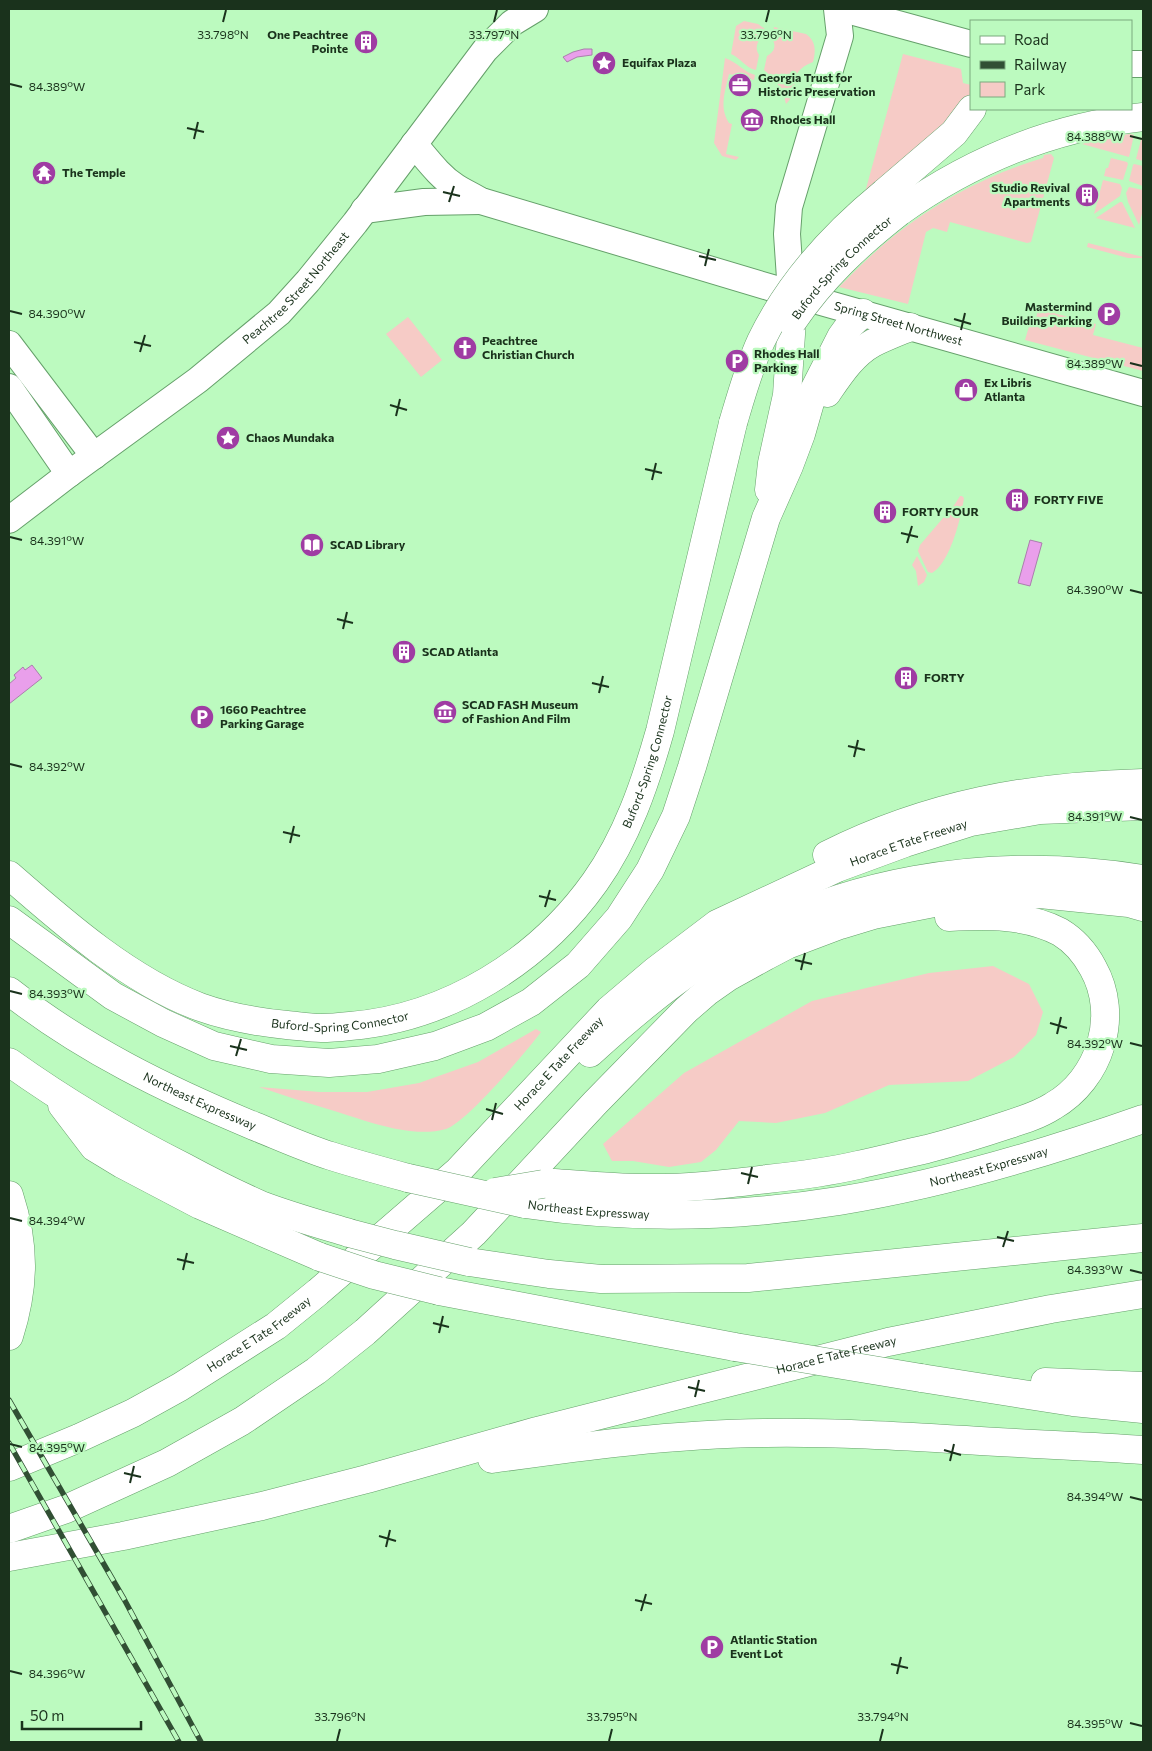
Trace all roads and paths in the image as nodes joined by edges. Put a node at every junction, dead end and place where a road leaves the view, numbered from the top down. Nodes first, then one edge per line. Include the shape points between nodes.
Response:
1 (535, 9) edge
2 (837, 9) edge
3 (843, 9) edge
4 (970, 44) edge
5 (971, 110) edge
6 (1143, 117) edge
7 (414, 144) junction
8 (481, 200) junction
9 (891, 202) junction
10 (364, 210) junction
11 (791, 293) junction
12 (863, 313) junction
13 (910, 327) junction
14 (9, 344) edge
15 (9, 387) edge
16 (1143, 393) edge
17 (801, 434) junction
18 (94, 456) junction
19 (69, 474) junction
20 (766, 518) junction
21 (9, 520) edge
22 (1143, 783) edge
23 (1143, 806) edge
24 (9, 876) edge
25 (1143, 878) edge
26 (789, 889) junction
27 (1143, 907) edge
28 (9, 920) edge
29 (9, 990) edge
30 (9, 1062) edge
31 (52, 1092) junction
32 (595, 1103) junction
33 (1143, 1119) edge
34 (458, 1171) junction
35 (484, 1194) junction
36 (9, 1195) edge
37 (1143, 1238) edge
38 (1143, 1294) edge
39 (9, 1336) edge
40 (921, 1378) junction
41 (1143, 1386) edge
42 (1143, 1409) edge
43 (1143, 1450) edge
44 (9, 1467) edge
45 (368, 1479) junction
46 (9, 1529) edge
47 (9, 1557) edge

1 - 7 main road, Peachtree Street Northeast via 512,22 495,38
2 - 11 main road via 840,36 789,207 787,234
3 - 4 main road
5 - 9 highway
6 - 9 highway, Buford-Spring Connector via 1070,130 1015,148 931,189
7 - 8 main road, Spring Street Northwest via 456,187
7 - 10 main road, Peachtree Street Northeast
8 - 10 main road, Spring Street Northwest via 424,202
8 - 11 main road, Spring Street Northwest
9 - 24 highway, Buford-Spring Connector, bridge via 814,293 778,343 733,423 660,731 628,824 595,881 575,907 556,929 510,966 462,996 418,1014 366,1025 322,1028 252,1022 200,1007 134,973 58,918
10 - 18 main road, Peachtree Street Northeast via 279,313 198,380
11 - 12 main road, Spring Street Northwest
11 - 20 highway via 787,395 772,463
12 - 13 main road, Spring Street Northwest
12 - 17 highway via 849,326 837,345 813,392
13 - 16 main road, Spring Street Northwest
13 - 17 highway via 873,343 856,356 842,371
14 - 18 main road
15 - 19 main road
17 - 20 highway
18 - 19 main road, Peachtree Street Northeast
19 - 21 main road, Peachtree Street Northeast
20 - 28 highway via 676,816 650,870 619,918 578,965 531,1002 486,1027 435,1046 378,1059 329,1063 271,1059 214,1046 112,996
22 - 26 highway via 1012,794 917,818 815,861
23 - 26 highway, Horace E Tate Freeway via 1040,810 971,822 905,843
25 - 34 highway via 1062,869 990,870 920,878 864,891 806,911 754,934 702,963 659,995
26 - 34 highway, Horace E Tate Freeway via 717,924 655,970 609,1010
27 - 32 highway via 1040,894 994,896 912,906 840,924 773,952 708,991 669,1026
29 - 35 highway, Northeast Expressway, bridge via 80,1040 179,1094 330,1156 408,1178
30 - 31 highway
31 - 37 highway, bridge via 138,1144 260,1204 395,1246 469,1262 549,1274 601,1279 748,1278
31 - 40 highway, bridge via 94,1147 122,1164 200,1205 320,1257 374,1275 439,1291 735,1347
32 - 35 highway, bridge via 674,1030 722,996 787,961 874,931 948,917 995,916 1028,920 1060,932 1074,942 1097,975 1104,999 1103,1041 1095,1061 1068,1096 1036,1115 952,1143 856,1166 746,1182 641,1188 554,1183
32 - 46 highway via 474,1233 366,1332 316,1371 242,1421 168,1463 66,1509
33 - 35 highway, Northeast Expressway, bridge via 1014,1162 940,1182 810,1206 733,1214 600,1213 525,1204
34 - 44 highway, Horace E Tate Freeway via 276,1326 134,1413
36 - 39 highway via 17,1219 21,1252 21,1281
38 - 45 highway, Horace E Tate Freeway via 888,1342 538,1431
40 - 41 highway
40 - 42 highway via 1073,1402
43 - 45 highway via 863,1435 716,1434 545,1451
45 - 47 highway, Horace E Tate Freeway via 262,1506

